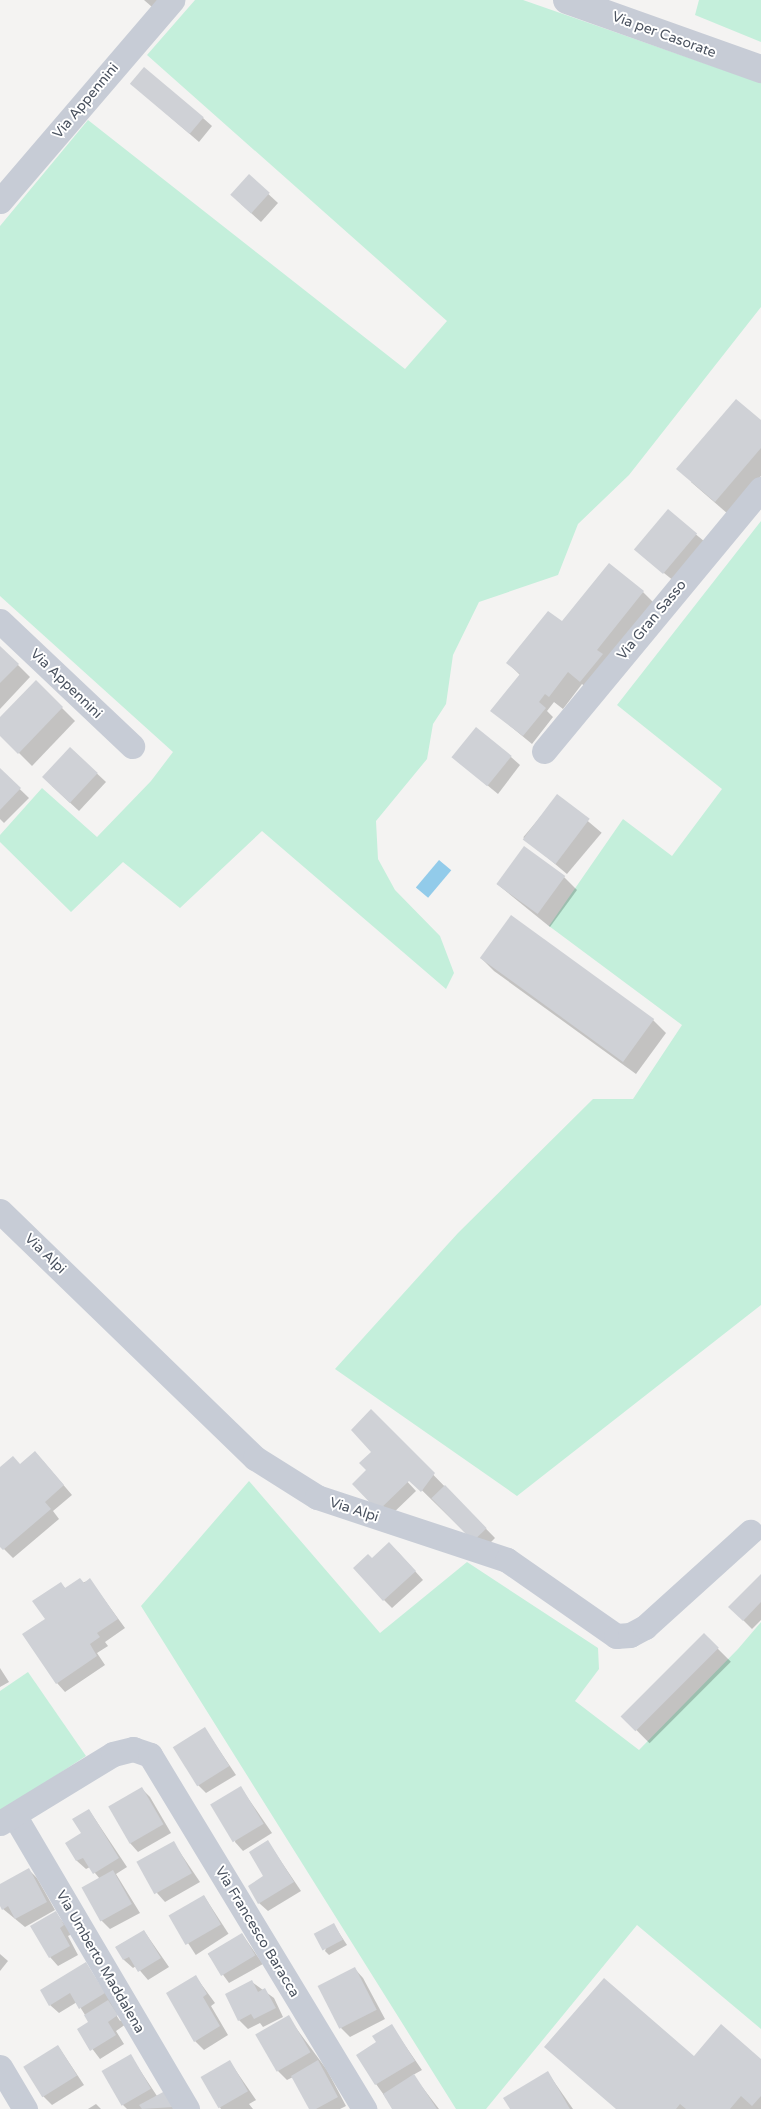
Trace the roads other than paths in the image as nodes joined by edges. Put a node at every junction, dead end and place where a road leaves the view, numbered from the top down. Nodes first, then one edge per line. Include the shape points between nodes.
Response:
1 (172, 0) edge
2 (567, 0) edge
3 (761, 69) edge
4 (0, 201) edge
5 (761, 489) edge
6 (0, 621) edge
7 (132, 746) dead end
8 (544, 751) dead end
9 (0, 1211) edge
10 (750, 1532) dead end
11 (7, 1819) edge
12 (0, 2067) edge
13 (25, 2109) edge
14 (187, 2109) edge
15 (364, 2109) edge

1 - 4 street, Via Appennini
2 - 3 street, Via per Casorate
5 - 8 street, Via Gran Sasso
6 - 7 street, Via Appennini
9 - 10 street, Via Alpi via 255,1458 317,1497 507,1560 616,1636 630,1635 645,1627
11 - 14 street, Via Umberto Maddalena
11 - 15 street, Via Francesco Baracca via 113,1754 133,1749 150,1755
12 - 13 street

